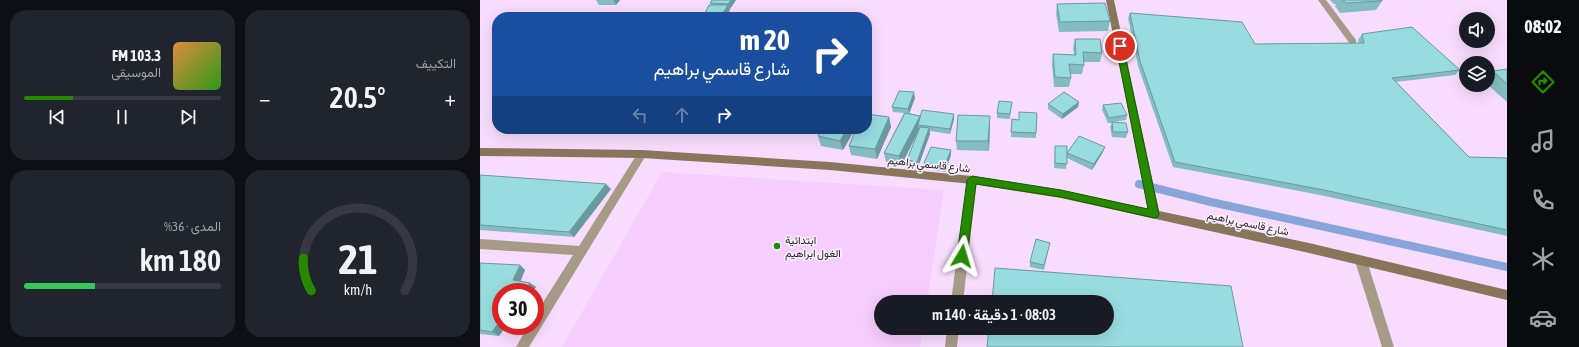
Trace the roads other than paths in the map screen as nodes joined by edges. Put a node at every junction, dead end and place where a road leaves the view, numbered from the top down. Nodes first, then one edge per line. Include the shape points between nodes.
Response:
1 (1110, 0) edge
2 (1322, 0) edge
3 (1353, 42) edge
4 (480, 152) edge
5 (642, 154) junction
6 (972, 180) junction
7 (1154, 214) junction
8 (480, 244) edge
9 (581, 251) junction
10 (1361, 261) junction
11 (958, 295) edge
12 (1507, 295) edge
13 (544, 311) edge
14 (529, 335) edge
15 (952, 335) edge
16 (522, 347) edge
17 (951, 347) edge
18 (1388, 347) edge

1 - 7 street
2 - 3 street
4 - 5 street, شارع قاسمي براهيم
5 - 6 street, شارع قاسمي براهيم via 830,166
5 - 9 street
6 - 7 street, شارع قاسمي براهيم via 1061,194
6 - 11 street
7 - 10 street, شارع قاسمي براهيم
8 - 9 street
9 - 13 street
10 - 12 street, شارع قاسمي براهيم
10 - 18 street
14 - 16 street
15 - 17 street

